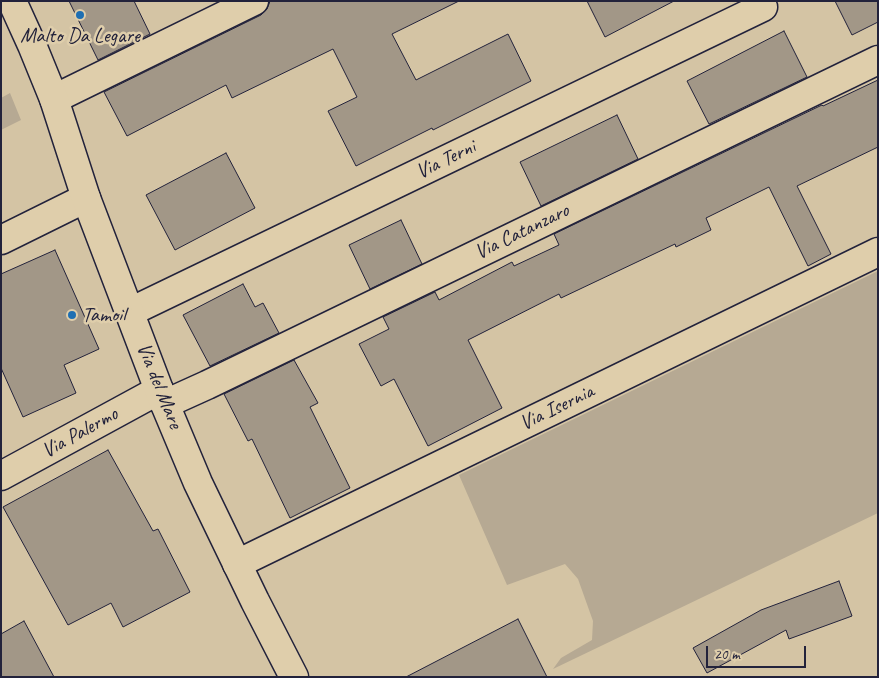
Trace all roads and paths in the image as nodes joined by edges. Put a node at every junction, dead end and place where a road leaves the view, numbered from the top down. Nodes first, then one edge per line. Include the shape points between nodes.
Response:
1 (12, 1) edge
2 (254, 1) edge
3 (763, 7) dead end
4 (878, 60) edge
5 (54, 99) junction
6 (86, 198) junction
7 (1, 240) edge
8 (878, 252) edge
9 (130, 312) junction
10 (162, 397) junction
11 (1, 476) edge
12 (237, 564) junction
13 (294, 677) edge

1 - 5 street, Via del Mare
2 - 5 street
3 - 9 street, Via Terni
4 - 10 street, Via Catanzaro via 216,381
5 - 6 street, Via del Mare
6 - 7 street
6 - 9 street, Via del Mare
8 - 12 street, Via Isernia
9 - 10 street, Via del Mare
10 - 11 street, Via Palermo
10 - 12 street, Via del Mare
12 - 13 street, Via del Mare

